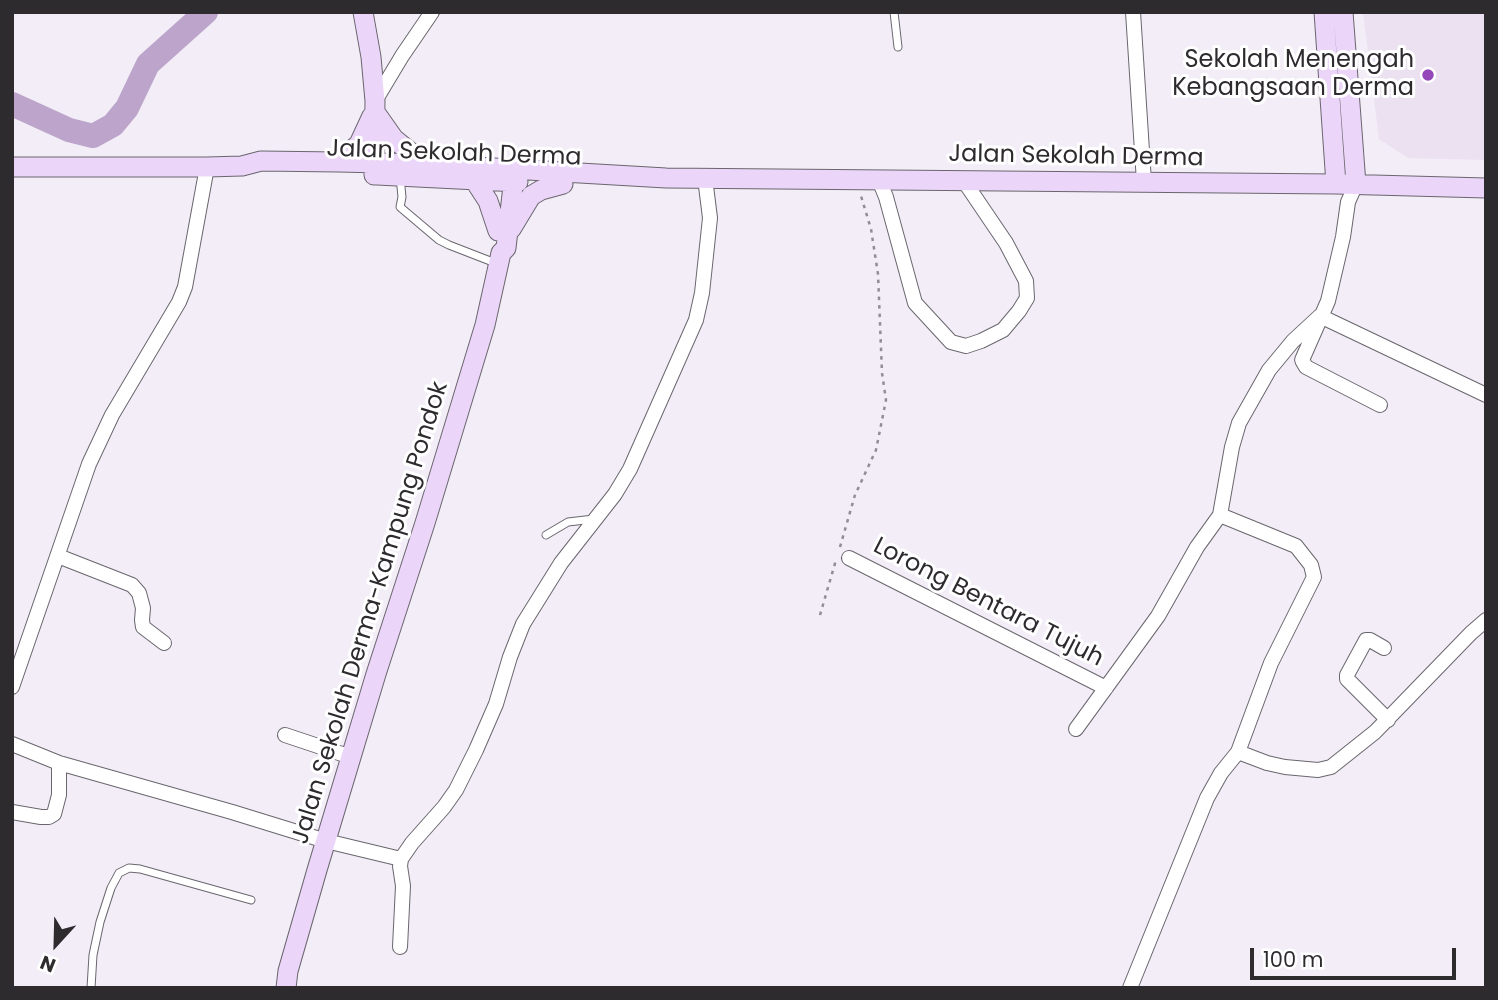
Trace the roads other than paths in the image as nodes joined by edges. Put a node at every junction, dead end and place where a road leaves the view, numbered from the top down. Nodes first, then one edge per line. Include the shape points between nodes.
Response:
1 (363, 12) edge
2 (432, 12) edge
3 (894, 12) edge
4 (1133, 12) edge
5 (1334, 14) edge
6 (898, 47) dead end
7 (375, 107) junction
8 (338, 162) junction
9 (425, 163) junction
10 (242, 166) junction
11 (12, 167) edge
12 (207, 167) junction
13 (374, 169) junction
14 (508, 175) junction
15 (400, 177) junction
16 (666, 178) junction
17 (705, 178) junction
18 (879, 180) junction
19 (475, 181) junction
20 (964, 181) junction
21 (1144, 182) junction
22 (563, 184) junction
23 (1335, 184) junction
24 (1486, 188) edge
25 (1352, 193) junction
26 (501, 245) junction
27 (1320, 316) junction
28 (1486, 395) edge
29 (1380, 405) dead end
30 (1220, 516) junction
31 (595, 519) junction
32 (546, 535) dead end
33 (58, 556) junction
34 (849, 558) dead end
35 (1486, 620) edge
36 (164, 643) dead end
37 (1384, 648) dead end
38 (12, 687) edge
39 (1106, 688) junction
40 (1388, 719) junction
41 (1076, 729) dead end
42 (285, 735) dead end
43 (12, 744) edge
44 (1238, 752) junction
45 (351, 757) junction
46 (59, 763) junction
47 (12, 812) edge
48 (326, 841) junction
49 (401, 859) junction
50 (251, 900) dead end
51 (400, 947) dead end
52 (91, 988) edge
53 (286, 988) edge
54 (1130, 988) edge

1 - 7 street
2 - 7 street
3 - 6 lane
4 - 21 street
5 - 23 street
5 - 25 street
7 - 8 street via 359,144
7 - 9 street via 394,139
7 - 13 street
8 - 10 street, Jalan Sekolah Derma via 261,161
8 - 13 street, Jalan Sekolah Derma
9 - 13 street, Jalan Sekolah Derma
9 - 14 street, Jalan Sekolah Derma
10 - 12 street, Jalan Sekolah Derma
10 - 13 street, Jalan Sekolah Derma via 261,173
11 - 12 street, Jalan Sekolah Derma
12 - 33 street via 185,287 89,464
13 - 15 street, Jalan Sekolah Derma
14 - 16 street, Jalan Sekolah Derma
14 - 19 street, Jalan Sekolah Derma
14 - 22 street, Jalan Sekolah Derma
14 - 26 street, Jalan Sekolah Derma-Kampung Pondok
15 - 19 street, Jalan Sekolah Derma
15 - 26 lane via 400,207 439,240 449,245
16 - 17 street, Jalan Sekolah Derma
16 - 22 street, Jalan Sekolah Derma
17 - 18 street, Jalan Sekolah Derma
17 - 31 street via 710,218 696,320 630,469
18 - 20 street, Jalan Sekolah Derma
18 - 20 street via 915,303 951,342 966,346 1003,330 1027,298 1026,281 1006,243
19 - 26 street via 488,201
20 - 21 street, Jalan Sekolah Derma
21 - 23 street, Jalan Sekolah Derma
22 - 26 street via 531,196
23 - 25 street, Jalan Sekolah Derma
24 - 25 street, Jalan Sekolah Derma
25 - 27 street via 1328,301
26 - 45 street, Jalan Sekolah Derma-Kampung Pondok via 485,325
27 - 28 street
27 - 29 street via 1303,356 1306,367
27 - 30 street via 1269,370 1239,423
30 - 39 street via 1158,616
30 - 44 street via 1296,546 1314,577 1271,663
31 - 32 lane via 568,522
31 - 49 street via 523,624 496,704 456,790
33 - 36 street via 132,585 143,608 143,627
33 - 38 street
34 - 39 street, Lorong Bentara Tujuh
35 - 40 street
37 - 40 street via 1366,640 1347,679
39 - 41 street
40 - 44 street via 1325,769 1285,767
42 - 45 street
43 - 46 street
44 - 54 street via 1207,798
45 - 48 street, Jalan Sekolah Derma-Kampung Pondok
46 - 47 street via 54,814 41,817
46 - 48 street
48 - 49 street
48 - 53 street, Jalan Sekolah Derma-Kampung Pondok
49 - 51 street
50 - 52 lane via 140,869 119,873 100,922

